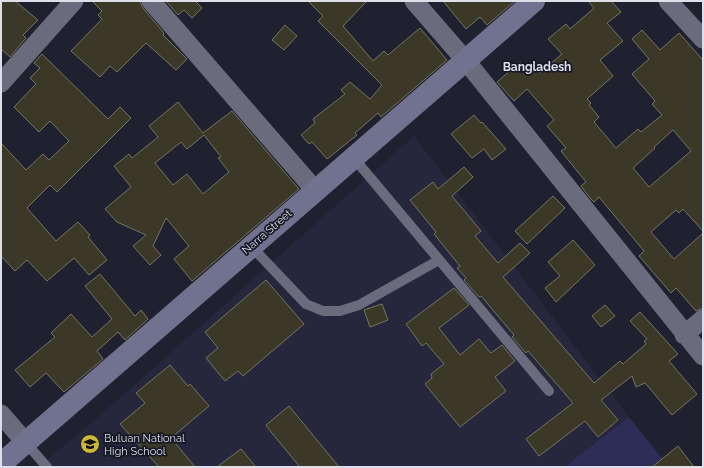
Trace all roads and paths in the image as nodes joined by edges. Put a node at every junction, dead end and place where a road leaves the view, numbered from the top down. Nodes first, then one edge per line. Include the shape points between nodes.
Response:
1 (74, 1) edge
2 (151, 1) edge
3 (414, 1) edge
4 (534, 1) edge
5 (668, 1) edge
6 (703, 39) edge
7 (466, 61) junction
8 (1, 83) edge
9 (354, 157) junction
10 (315, 190) junction
11 (251, 246) junction
12 (439, 260) junction
13 (703, 319) edge
14 (684, 335) junction
15 (703, 356) edge
16 (549, 391) dead end
17 (1, 414) edge
18 (26, 443) junction
19 (1, 464) edge
20 (47, 467) edge

1 - 8 street
2 - 10 street
3 - 7 street
4 - 7 street, Narra Street
5 - 6 street
7 - 9 street, Narra Street
7 - 14 street
9 - 10 street, Narra Street
9 - 12 lane
10 - 11 street, Narra Street
11 - 12 lane via 306,304 323,311 340,311 359,305
11 - 18 street, Narra Street
12 - 16 lane
13 - 14 street
14 - 15 street
17 - 18 street
18 - 19 street, Narra Street
18 - 20 lane

